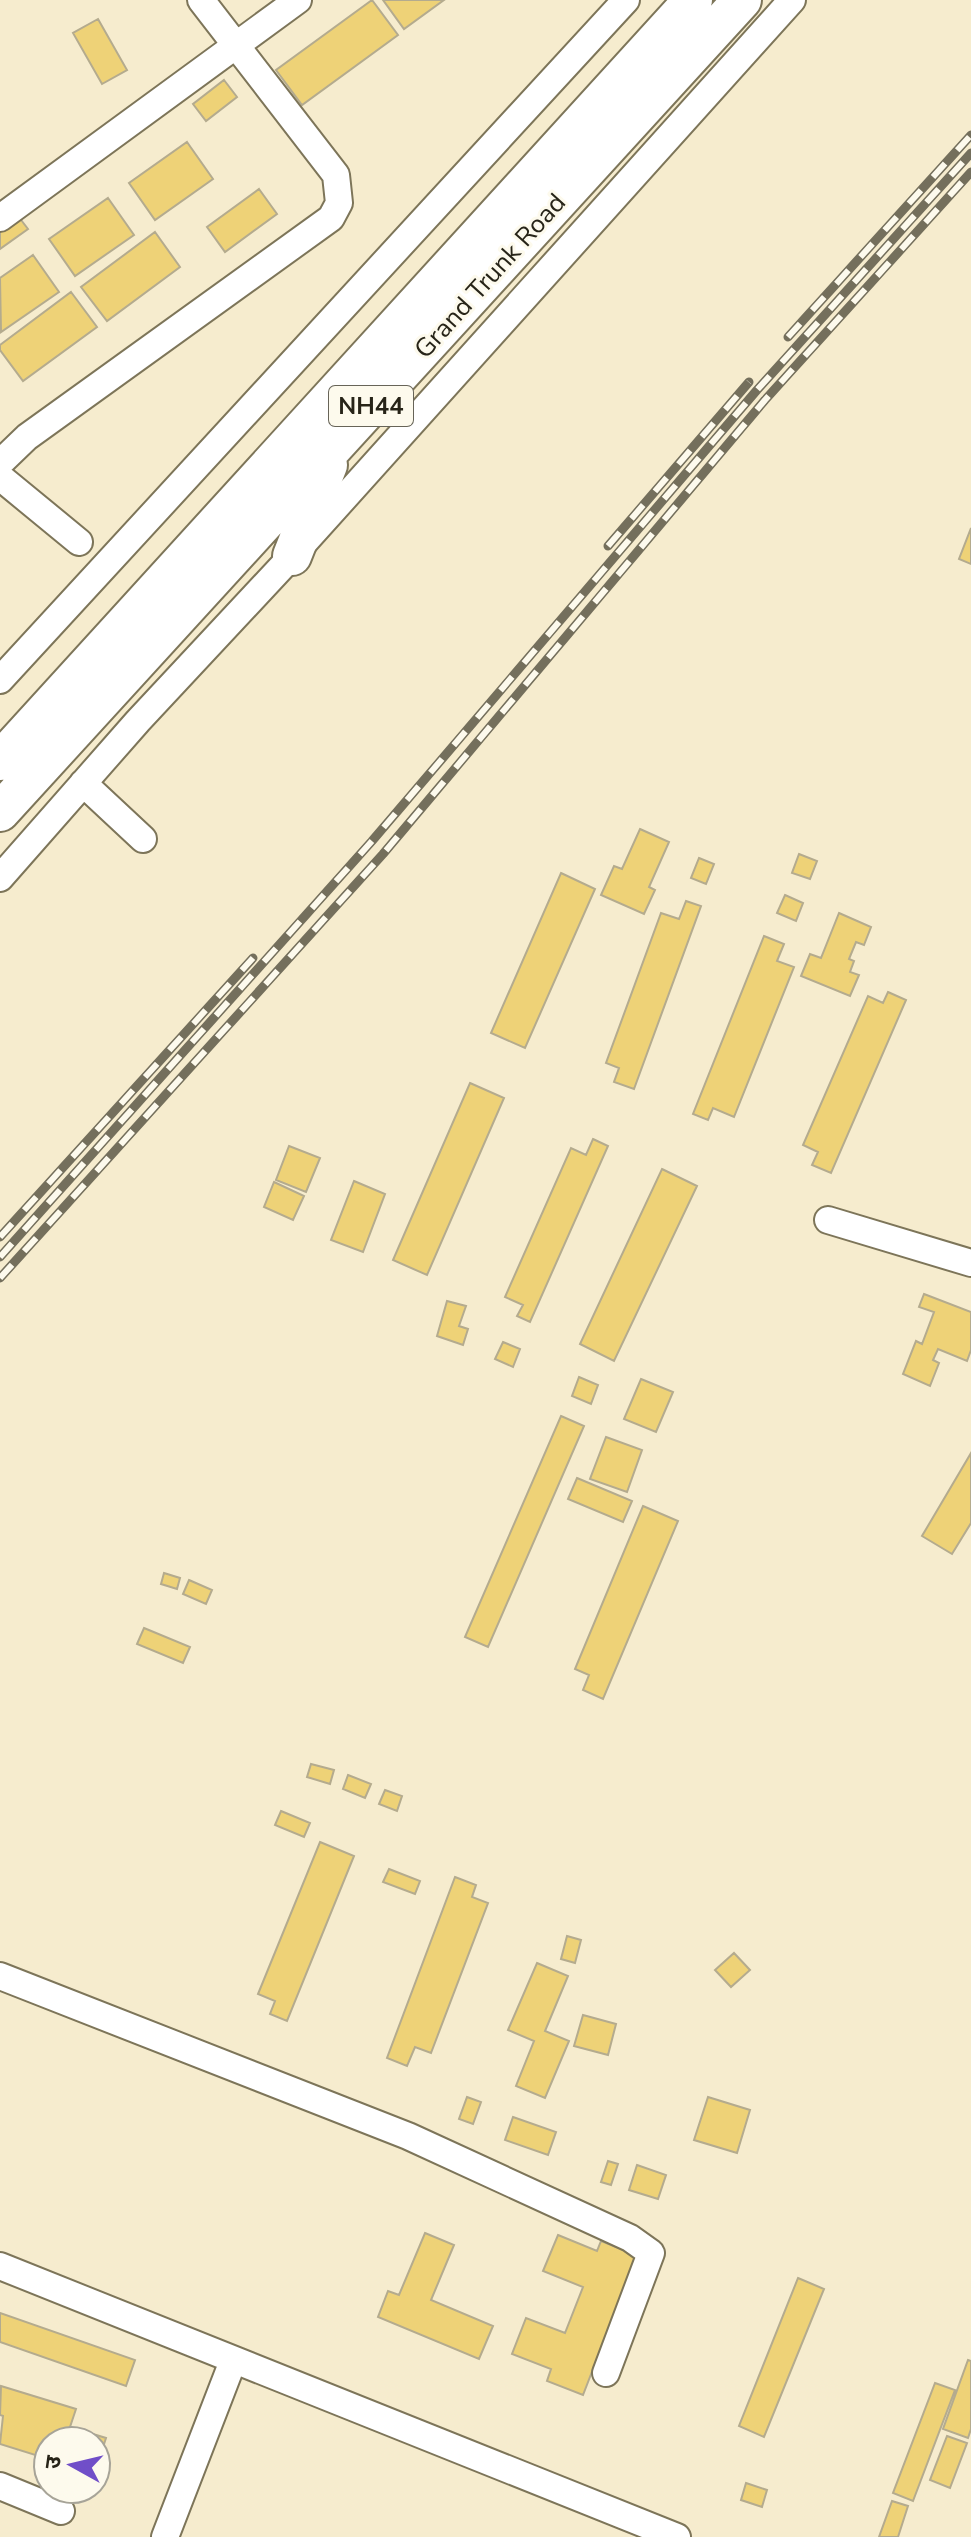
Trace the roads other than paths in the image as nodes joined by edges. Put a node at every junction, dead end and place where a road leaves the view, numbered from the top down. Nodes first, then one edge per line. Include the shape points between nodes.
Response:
1 (201, 0) edge
2 (298, 0) edge
3 (626, 0) edge
4 (693, 0) edge
5 (742, 0) edge
6 (792, 0) edge
7 (236, 46) junction
8 (0, 218) edge
9 (336, 444) junction
10 (0, 463) edge
11 (0, 477) edge
12 (79, 542) dead end
13 (292, 556) junction
14 (0, 680) edge
15 (15, 756) edge
16 (83, 783) junction
17 (0, 812) edge
18 (0, 828) edge
19 (143, 839) dead end
20 (0, 878) edge
21 (828, 1220) dead end
22 (971, 1263) edge
23 (0, 1976) edge
24 (0, 2266) edge
25 (233, 2361) junction
26 (606, 2373) dead end
27 (0, 2486) edge
28 (61, 2511) dead end
29 (165, 2537) edge
30 (677, 2537) edge

1 - 7 street
2 - 7 street
3 - 14 street
4 - 15 highway, Grand Trunk Road / NH44
5 - 9 highway, Grand Trunk Road / NH44
6 - 13 street
7 - 8 street
7 - 10 street via 336,175 339,203 331,218 27,437
9 - 13 highway
9 - 15 highway, Grand Trunk Road / NH44
11 - 12 street
13 - 16 street
15 - 17 highway, Grand Trunk Road / NH44
15 - 18 highway, Grand Trunk Road / NH44
16 - 19 street
16 - 20 street
21 - 22 street
23 - 26 street via 408,2136 630,2238 651,2253
24 - 25 street
25 - 29 street
25 - 30 street
27 - 28 street

